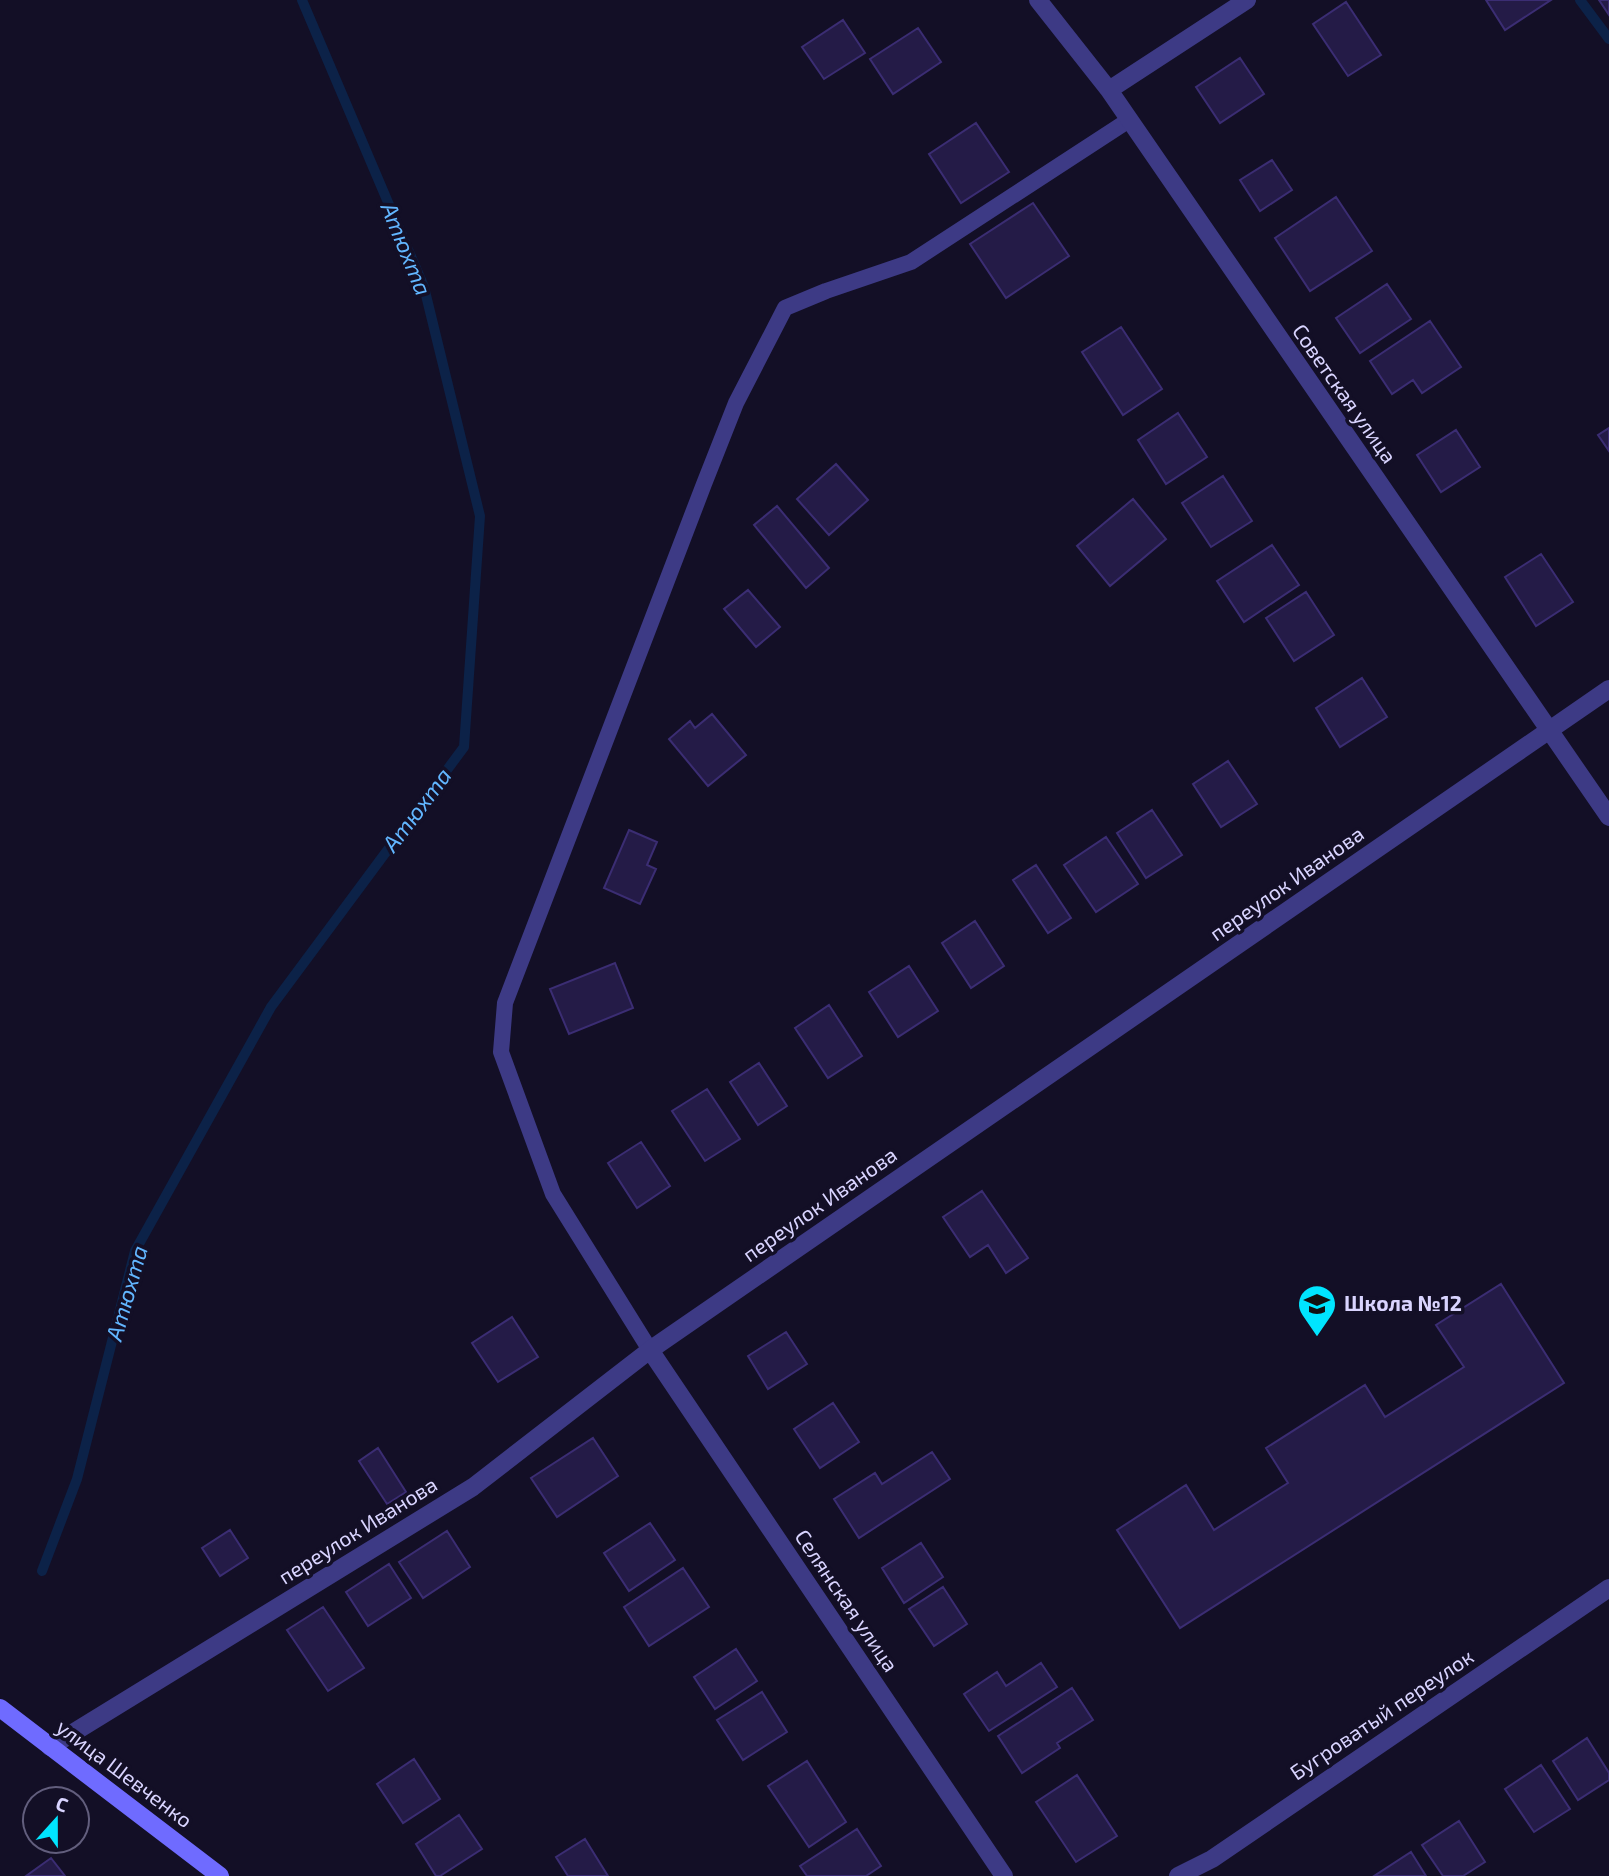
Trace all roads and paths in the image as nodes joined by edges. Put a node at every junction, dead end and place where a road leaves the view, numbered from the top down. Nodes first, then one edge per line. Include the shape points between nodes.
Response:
1 (1038, 0) edge
2 (1247, 0) edge
3 (1109, 90) junction
4 (1129, 120) junction
5 (1609, 689) edge
6 (1549, 731) junction
7 (1609, 817) edge
8 (650, 1350) junction
9 (1609, 1588) edge
10 (0, 1708) edge
11 (50, 1747) junction
12 (220, 1876) edge
13 (1004, 1876) edge
14 (1178, 1876) edge

1 - 3 street, Советская улица
2 - 3 street
3 - 4 street, Советская улица
4 - 6 street, Советская улица
4 - 8 lane via 911,262 785,309 736,403 704,484 505,1003 501,1052 553,1194
5 - 6 street, переулок Иванова
6 - 7 street, Советская улица
6 - 8 street, переулок Иванова
8 - 11 street, переулок Иванова via 473,1487
8 - 13 street, Селянская улица
9 - 14 street, Бугроватый переулок via 1212,1858
10 - 11 street, улица Шевченко
11 - 12 street, улица Шевченко

